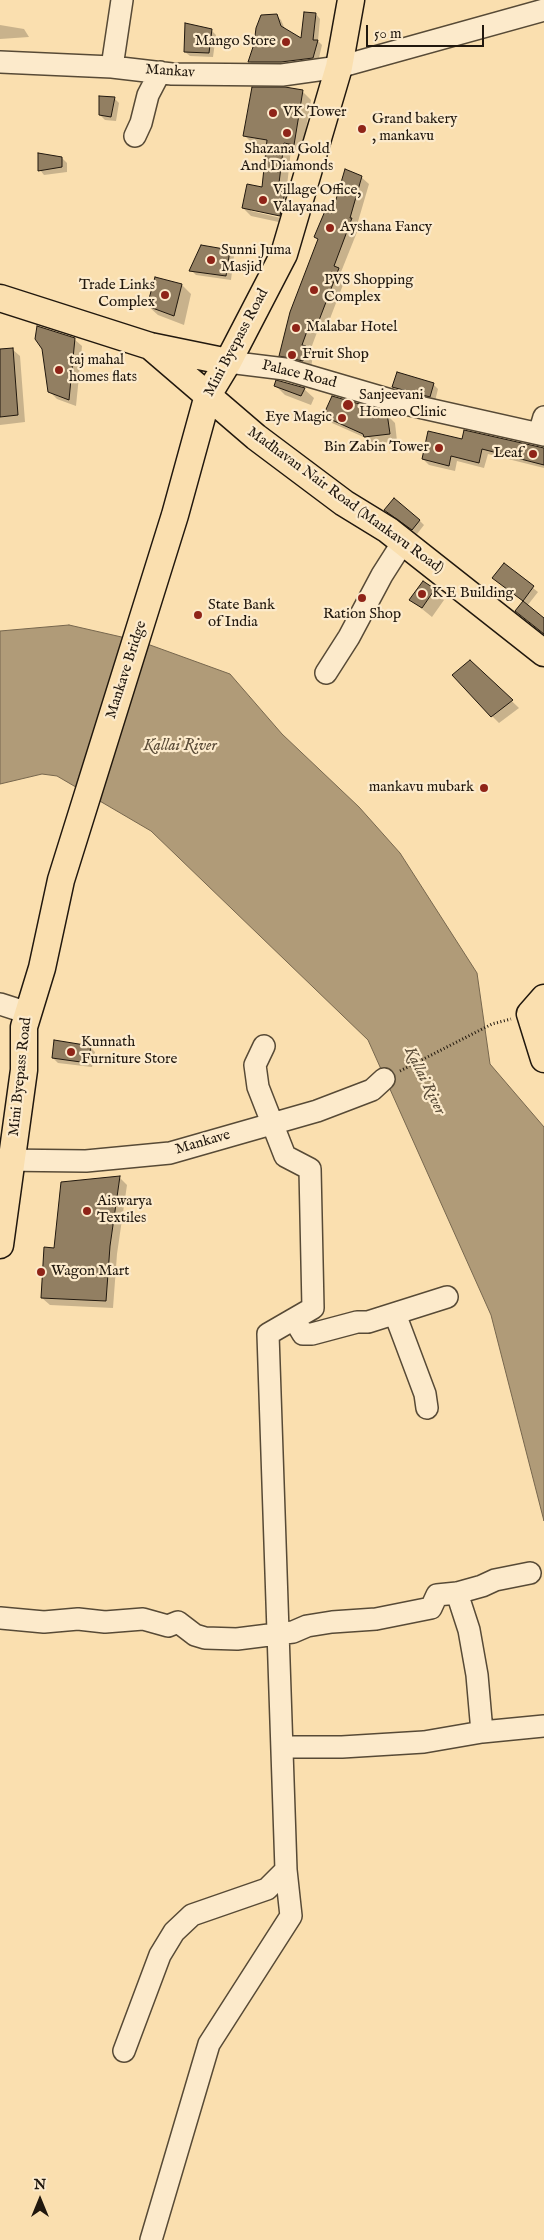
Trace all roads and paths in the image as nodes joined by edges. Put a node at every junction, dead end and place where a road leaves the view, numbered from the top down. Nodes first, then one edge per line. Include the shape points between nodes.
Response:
1 (122, 0) edge
2 (351, 0) edge
3 (544, 10) edge
4 (0, 62) edge
5 (112, 67) junction
6 (339, 67) junction
7 (160, 72) junction
8 (135, 136) dead end
9 (0, 298) edge
10 (150, 346) junction
11 (228, 362) junction
12 (208, 395) junction
13 (542, 429) edge
14 (176, 515) joint
15 (403, 542) junction
16 (544, 653) edge
17 (326, 673) dead end
18 (77, 825) joint
19 (0, 1004) edge
20 (537, 1006) edge
21 (28, 1013) junction
22 (264, 1046) dead end
23 (544, 1059) edge
24 (384, 1080) joint
25 (272, 1122) junction
26 (6, 1160) edge
27 (0, 1245) edge
28 (447, 1297) dead end
29 (395, 1314) junction
30 (294, 1319) junction
31 (428, 1408) dead end
32 (530, 1573) dead end
33 (457, 1593) junction
34 (0, 1618) edge
35 (278, 1634) junction
36 (544, 1726) edge
37 (482, 1732) junction
38 (282, 1747) junction
39 (286, 1870) junction
40 (124, 2051) dead end
41 (151, 2240) edge

1 - 5 street
2 - 6 main road, Mini Byepass Road
3 - 6 street, Mankav
4 - 5 street, Mankav
5 - 7 street, Mankav
6 - 7 street, Mankav via 282,75
6 - 11 main road, Mini Byepass Road via 284,254
7 - 8 street via 148,95
9 - 10 main road, Madhavan Nair Road (Mankavu Road)
10 - 11 main road, Madhavan Nair Road (Mankavu Road)
10 - 12 main road, Madhavan Nair Road (Mankavu Road)
11 - 12 main road, Mini Byepass Road
11 - 13 street, Palace Road via 285,369 401,403
12 - 14 main road, Mini Byepass Road
12 - 15 main road, Madhavan Nair Road (Mankavu Road) via 256,437 344,503
14 - 18 main road, Mankave Bridge
15 - 16 main road, Madhavan Nair Road (Mankavu Road)
15 - 17 street
18 - 21 main road, Mini Byepass Road
19 - 21 street
20 - 23 main road
20 - 24 path via 492,1024
21 - 26 main road, Mini Byepass Road via 24,1027 24,1070
22 - 25 street via 255,1065 258,1087
24 - 25 street, Mankave via 372,1090 338,1103 285,1121
25 - 26 street, Mankave via 170,1153 86,1161
25 - 30 street via 285,1156 310,1170 313,1308
26 - 27 main road, Mini Byepass Road
28 - 29 street
29 - 30 street via 312,1334 303,1334
29 - 31 street
30 - 35 street via 268,1334
32 - 33 street via 494,1580
33 - 35 street via 437,1595 431,1608 376,1619 307,1626
33 - 37 street via 469,1630 477,1674
34 - 35 street via 44,1622 143,1619 168,1626 178,1622 204,1638 237,1639
35 - 38 street
36 - 37 street
37 - 38 street via 397,1744
38 - 39 street
39 - 40 street via 268,1889 192,1916 174,1932 160,1955
39 - 41 street via 291,1916 209,2044

